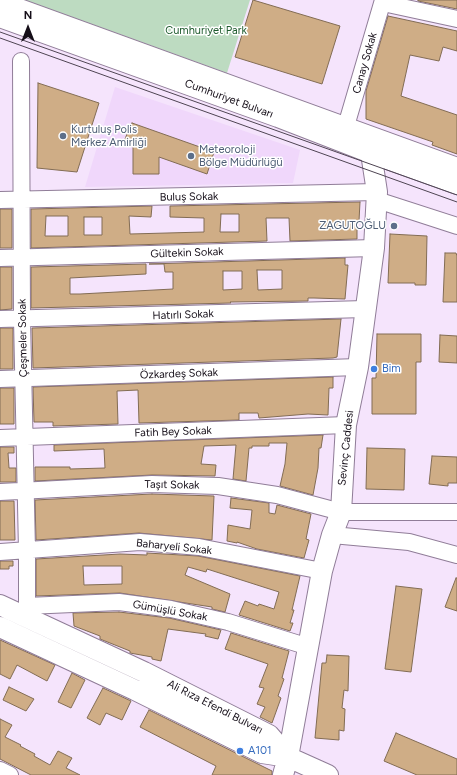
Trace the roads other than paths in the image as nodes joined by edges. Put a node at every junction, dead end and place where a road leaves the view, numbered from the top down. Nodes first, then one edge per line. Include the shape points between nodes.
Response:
1 (0, 2) edge
2 (383, 2) edge
3 (0, 17) edge
4 (457, 19) edge
5 (21, 61) dead end
6 (346, 126) junction
7 (371, 153) junction
8 (457, 168) edge
9 (457, 184) edge
10 (377, 196) junction
11 (0, 200) edge
12 (22, 201) junction
13 (457, 226) edge
14 (374, 248) junction
15 (0, 258) edge
16 (22, 258) junction
17 (365, 309) junction
18 (0, 319) edge
19 (22, 319) junction
20 (358, 367) junction
21 (0, 379) edge
22 (23, 379) junction
23 (346, 425) junction
24 (0, 438) edge
25 (24, 438) junction
26 (25, 491) junction
27 (0, 492) edge
28 (340, 512) junction
29 (457, 512) edge
30 (332, 535) junction
31 (27, 551) junction
32 (0, 552) edge
33 (457, 555) edge
34 (322, 571) junction
35 (0, 605) edge
36 (26, 611) junction
37 (0, 627) edge
38 (309, 648) junction
39 (287, 769) edge
40 (0, 770) edge
41 (10, 775) edge
42 (328, 775) edge

1 - 6 main road, Cumhuriyet Bulvarı
2 - 4 street
2 - 6 street, Canay Sokak
3 - 7 main road, Cumhuriyet Bulvarı
5 - 12 street, Çeşmeler Sokak
6 - 7 main road
6 - 8 main road, Cumhuriyet Bulvarı
7 - 9 main road, Cumhuriyet Bulvarı
7 - 10 main road, Sevinç Caddesi
10 - 12 street, Buluş Sokak
10 - 13 street, Buluş Sokak
10 - 14 main road, Sevinç Caddesi
11 - 12 street, Buluş Sokak
12 - 16 street, Çeşmeler Sokak
14 - 16 street, Gültekin Sokak
14 - 17 main road, Sevinç Caddesi
15 - 16 street, Gültekin Sokak
16 - 19 street, Çeşmeler Sokak
17 - 19 street, Hatırlı Sokak
17 - 20 main road, Sevinç Caddesi
18 - 19 street, Hatırlı Sokak
19 - 22 street, Çeşmeler Sokak
20 - 22 street, Özkardeş Sokak
20 - 23 main road, Sevinç Caddesi
21 - 22 street, Özkardeş Sokak
22 - 25 street, Çeşmeler Sokak
23 - 25 street, Fatih Bey Sokak
23 - 28 main road, Sevinç Caddesi
24 - 25 street, Fatih Bey Sokak
25 - 26 street, Çeşmeler Sokak
26 - 27 street, Taşıt Sokak
26 - 28 street, Taşıt Sokak via 152,484 218,486 277,495
26 - 31 street, Çeşmeler Sokak
28 - 29 street, Taşıt Sokak
28 - 30 main road, Sevinç Caddesi
30 - 33 street via 410,542
30 - 34 main road, Sevinç Caddesi
31 - 32 street, Baharyeli Sokak
31 - 34 street, Baharyeli Sokak via 140,542 199,547
31 - 36 street, Çeşmeler Sokak
34 - 38 main road, Sevinç Caddesi
35 - 36 main road, Ali Rıza Efendi Bulvarı
36 - 38 street, Gümüşlü Sokak via 119,602 171,609 228,622
36 - 39 main road, Ali Rıza Efendi Bulvarı via 269,734
37 - 39 main road, Ali Rıza Efendi Bulvarı via 262,753
38 - 39 main road, Sevinç Caddesi
39 - 42 main road
40 - 41 street

